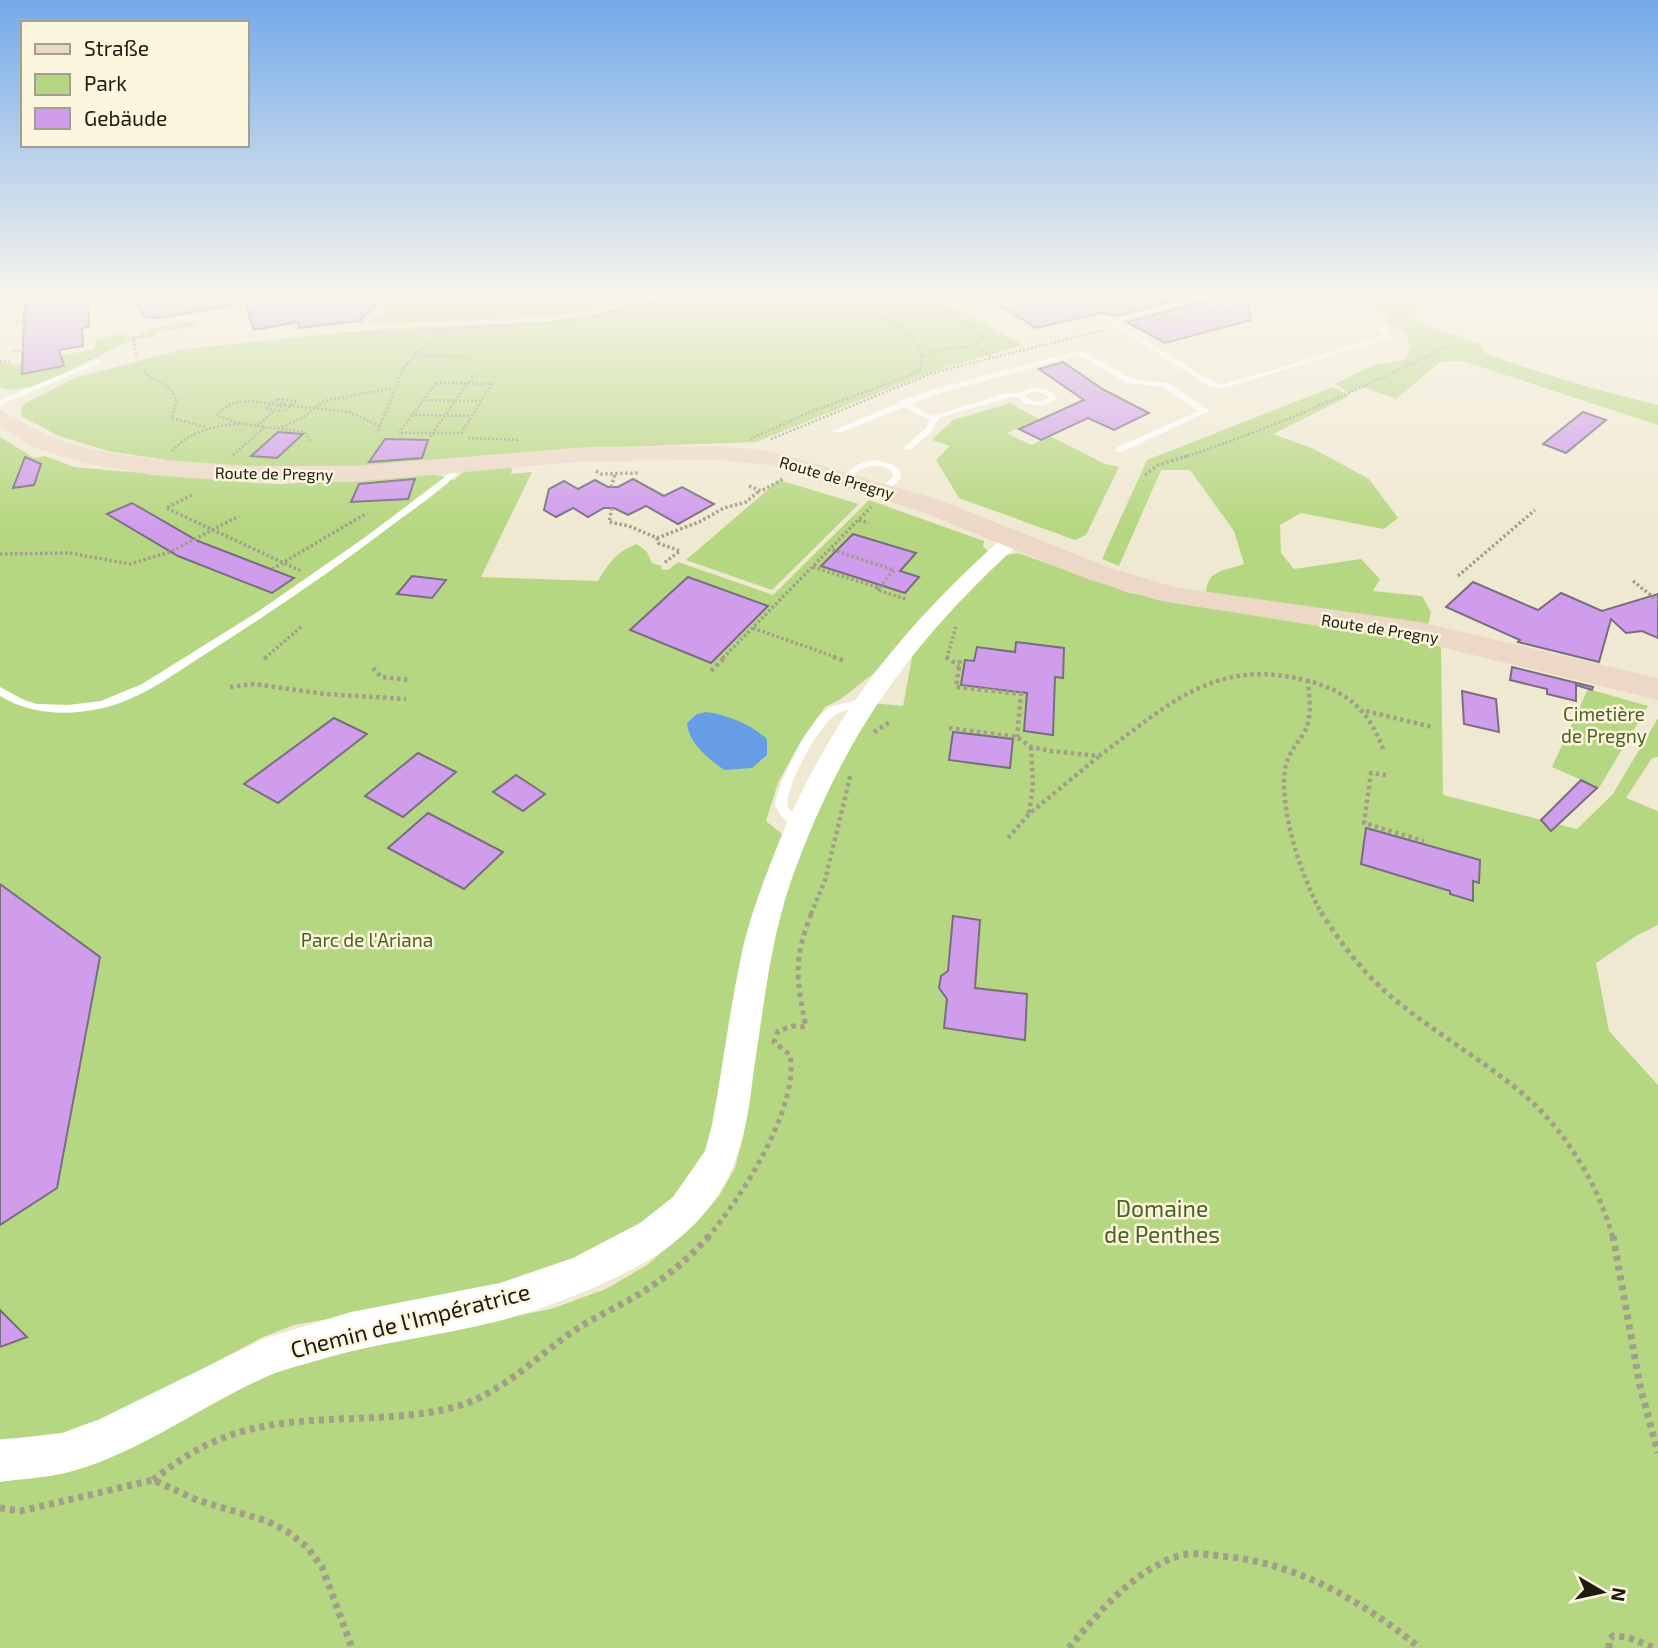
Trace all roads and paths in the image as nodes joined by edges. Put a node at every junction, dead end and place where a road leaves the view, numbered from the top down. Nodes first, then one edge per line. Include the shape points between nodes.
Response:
1 (70, 374) edge
2 (145, 374) edge
3 (401, 374) edge
4 (474, 374) dead end
5 (914, 374) edge
6 (1001, 374) edge
7 (1115, 374) edge
8 (1196, 374) edge
9 (1263, 374) edge
10 (1387, 374) edge
11 (467, 383) junction
12 (394, 388) junction
13 (1021, 396) dead end
14 (287, 400) junction
15 (423, 400) junction
16 (455, 401) junction
17 (481, 401) junction
18 (0, 403) edge
19 (903, 403) junction
20 (271, 404) junction
21 (284, 404) junction
22 (291, 406) junction
23 (277, 407) junction
24 (313, 408) junction
25 (411, 415) junction
26 (445, 415) junction
27 (472, 416) junction
28 (0, 417) edge
29 (933, 419) junction
30 (239, 424) junction
31 (257, 426) junction
32 (380, 426) junction
33 (206, 427) junction
34 (265, 427) junction
35 (278, 429) junction
36 (378, 431) dead end
37 (836, 431) dead end
38 (433, 433) junction
39 (430, 437) dead end
40 (468, 438) dead end
41 (523, 440) dead end
42 (310, 441) dead end
43 (745, 441) dead end
44 (908, 448) dead end
45 (1119, 450) dead end
46 (176, 454) dead end
47 (227, 458) dead end
48 (461, 465) junction
49 (615, 474) dead end
50 (1145, 475) dead end
51 (886, 479) junction
52 (611, 487) dead end
53 (759, 491) dead end
54 (192, 495) dead end
55 (163, 503) dead end
56 (170, 506) junction
57 (611, 508) dead end
58 (1535, 510) dead end
59 (367, 513) dead end
60 (239, 516) dead end
61 (859, 520) junction
62 (869, 523) dead end
63 (214, 531) junction
64 (657, 538) junction
65 (1013, 538) junction
66 (830, 549) junction
67 (0, 554) edge
68 (283, 563) junction
69 (664, 564) dead end
70 (813, 567) junction
71 (272, 569) dead end
72 (1458, 576) dead end
73 (314, 577) junction
74 (1633, 581) dead end
75 (879, 588) junction
76 (906, 599) dead end
77 (1658, 601) edge
78 (956, 626) dead end
79 (301, 627) dead end
80 (753, 628) junction
81 (264, 659) dead end
82 (960, 660) dead end
83 (845, 661) dead end
84 (959, 666) junction
85 (373, 668) dead end
86 (711, 671) dead end
87 (410, 680) dead end
88 (1308, 680) junction
89 (230, 687) dead end
90 (1658, 689) edge
91 (0, 691) edge
92 (406, 699) dead end
93 (1366, 711) junction
94 (890, 722) dead end
95 (1432, 727) dead end
96 (949, 728) dead end
97 (870, 736) dead end
98 (1017, 737) junction
99 (1031, 747) junction
100 (1383, 748) dead end
101 (1099, 756) junction
102 (853, 768) dead end
103 (1386, 775) dead end
104 (1029, 814) junction
105 (1008, 838) dead end
106 (1424, 841) dead end
107 (774, 1042) dead end
108 (1658, 1453) edge
109 (0, 1461) edge
110 (0, 1508) edge
111 (352, 1648) edge
112 (1069, 1648) edge
113 (1420, 1648) edge
114 (1609, 1648) edge
115 (1655, 1648) edge

1 - 18 lane
2 - 33 path via 174,393 177,400 171,418
3 - 12 path
4 - 11 path
5 - 43 path
6 - 19 lane
7 - 45 lane via 1165,385 1205,411
8 - 9 lane via 1225,386
10 - 50 path via 1237,440 1158,465
11 - 15 path via 436,383
11 - 16 path
11 - 17 path via 492,384
12 - 24 path via 324,401
12 - 32 path
13 - 29 lane
14 - 20 path
14 - 21 path
14 - 22 path via 297,401
15 - 16 path
15 - 25 path
16 - 17 path
16 - 26 path
17 - 27 path
19 - 29 lane
19 - 37 lane
20 - 23 path
20 - 23 path via 265,409
20 - 30 path via 239,401 218,412 217,416
21 - 22 path
21 - 23 path
22 - 23 path via 285,411
22 - 24 path
23 - 31 path
24 - 32 path via 355,413
24 - 35 path
25 - 26 path
25 - 38 path via 398,435
26 - 27 path
26 - 38 path
27 - 38 path via 461,433
28 - 48 street, Route de Pregny via 44,443 84,456 151,467 299,475
29 - 44 lane
30 - 31 path
30 - 33 path
31 - 34 path
32 - 36 path
33 - 46 path via 179,442 172,451
34 - 35 path
34 - 47 path
35 - 42 path via 305,432
38 - 39 path
40 - 41 path
48 - 51 street, Route de Pregny via 587,454 719,453 772,458 844,478
48 - 73 lane via 419,502
49 - 52 path
51 - 61 path
51 - 65 street, Route de Pregny
53 - 64 path via 746,502
54 - 56 path
55 - 56 path
56 - 63 path via 166,508
57 - 64 path via 609,522
58 - 72 path
59 - 68 path
60 - 63 path
61 - 62 path
61 - 66 path
63 - 67 path via 156,558 126,565 83,555
63 - 68 path
64 - 69 path via 680,551
65 - 90 street, Route de Pregny via 1100,574 1171,595 1420,632
65 - 109 street, Chemin de l'Impératrice via 929,619 862,704 820,778 773,893 758,946 720,1157 685,1209 653,1236 569,1278 500,1302 351,1331 263,1358 108,1437 62,1453
66 - 70 path
66 - 75 path via 894,570
68 - 71 path
68 - 73 path
70 - 75 path
70 - 80 path
73 - 91 lane via 167,675 127,696 53,710 20,703
74 - 77 path
75 - 76 path
78 - 84 path via 946,656
79 - 81 path
80 - 83 path
80 - 86 path
82 - 84 path
84 - 98 path via 956,687 1021,694
85 - 87 path via 381,677
88 - 93 path via 1343,694
88 - 101 path via 1261,671 1216,679 1188,693
88 - 108 path via 1308,724 1284,770 1290,824 1311,894 1333,935 1364,971 1411,1013 1533,1100 1581,1163 1607,1215 1620,1260 1638,1376
89 - 92 path via 254,684
93 - 95 path
93 - 100 path
94 - 97 path
96 - 98 path
98 - 99 path
99 - 101 path
99 - 104 path
101 - 104 path
102 - 107 path via 825,880 797,961 806,1027 778,1031
103 - 106 path via 1371,773 1364,823
104 - 105 path
110 - 111 path via 21,1511 153,1480 167,1490 272,1523 302,1541 318,1560
112 - 113 path via 1130,1586 1181,1555 1243,1558 1314,1578 1379,1615
114 - 115 path via 1609,1640 1620,1635

